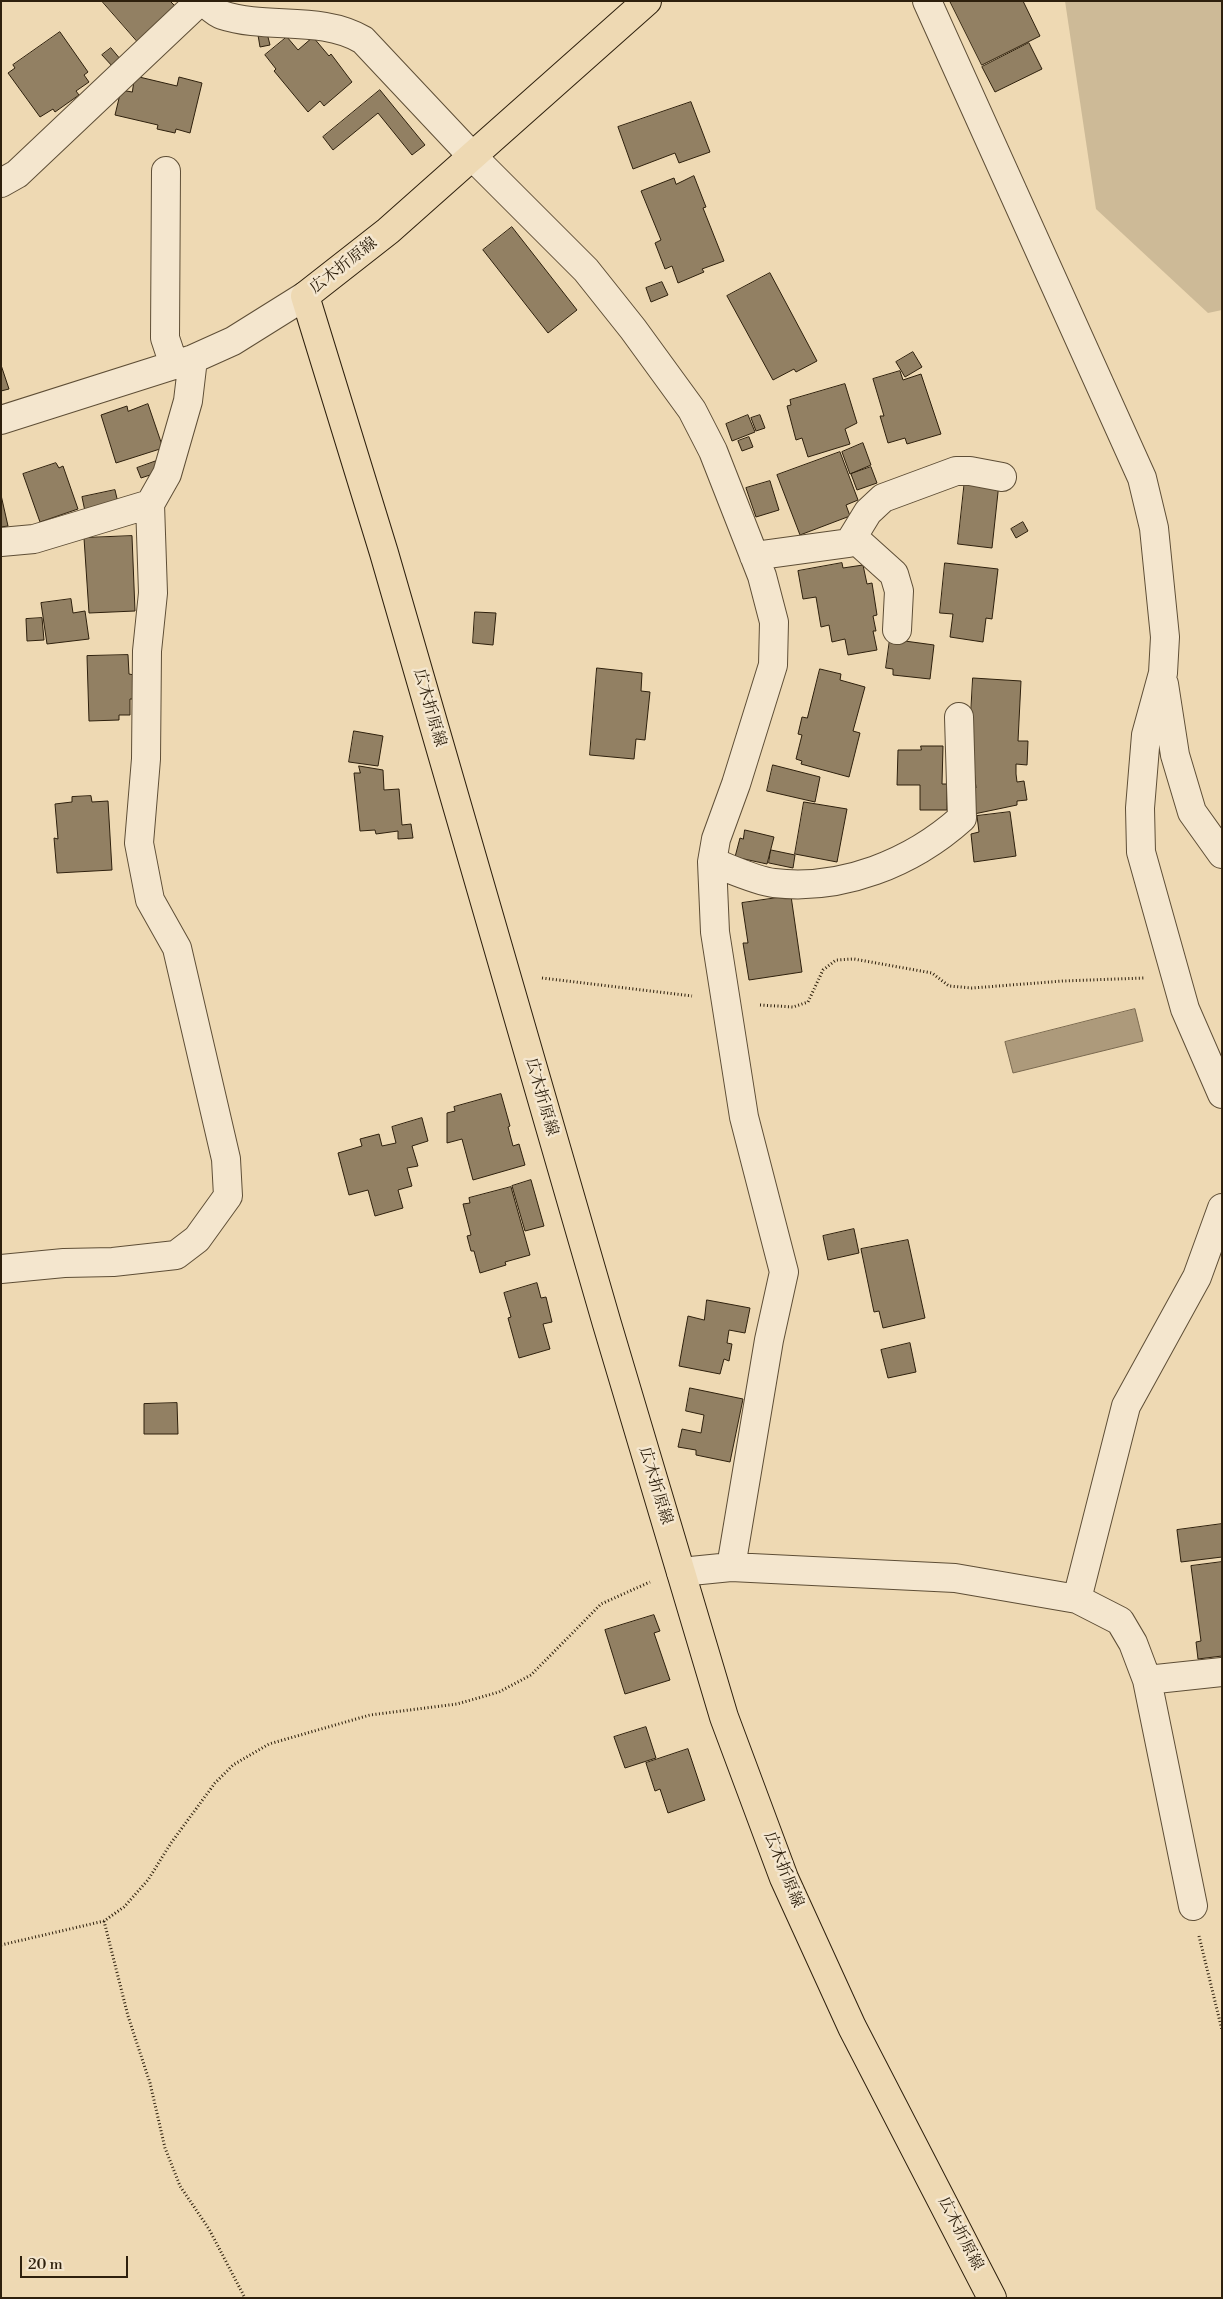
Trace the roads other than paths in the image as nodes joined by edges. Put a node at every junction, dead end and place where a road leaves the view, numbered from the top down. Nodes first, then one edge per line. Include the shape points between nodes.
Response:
1 (202, 1) edge
2 (646, 1) edge
3 (927, 1) edge
4 (473, 157) junction
5 (166, 171) dead end
6 (1, 182) edge
7 (305, 296) junction
8 (184, 362) junction
9 (1, 420) edge
10 (1002, 477) dead end
11 (150, 504) junction
12 (854, 538) junction
13 (1, 542) edge
14 (754, 556) junction
15 (897, 630) dead end
16 (1163, 673) junction
17 (959, 717) dead end
18 (1222, 854) edge
19 (712, 862) junction
20 (1222, 1094) edge
21 (1222, 1208) edge
22 (1, 1269) edge
23 (731, 1568) junction
24 (681, 1572) junction
25 (1077, 1599) junction
26 (1222, 1672) edge
27 (1147, 1680) junction
28 (1193, 1906) road end
29 (992, 2298) edge

1 - 4 street via 220,15 348,31 363,40
1 - 6 street via 17,174
2 - 4 main road, 広木折原線
3 - 16 street via 1142,478 1154,528 1165,637
4 - 7 main road, 広木折原線 via 388,231
4 - 14 street via 586,270 633,328 686,403 713,451
5 - 8 street via 165,338
7 - 8 street via 233,341
7 - 24 main road, 広木折原線 via 384,553
8 - 9 street
8 - 11 street via 188,401 167,474
10 - 12 street via 970,471 956,472 883,498 868,512
11 - 13 street via 34,539
11 - 22 street via 153,593 147,651 146,759 139,844 150,900 177,948 226,1159 228,1196 197,1239 176,1255
12 - 14 street via 849,543
12 - 15 street via 894,574 899,591
14 - 19 street via 774,622 773,664 716,839
16 - 18 street via 1174,755 1192,812
16 - 20 street via 1146,735 1140,808 1141,852 1185,1009
17 - 19 street via 962,818 942,836 904,858 865,874 819,883 773,883
19 - 23 street via 715,932 744,1117 784,1272 769,1340
21 - 25 street via 1197,1277 1126,1406
23 - 24 street
23 - 25 street via 955,1578
24 - 29 main road, 広木折原線 via 724,1717 784,1878 852,2027
25 - 27 street via 1120,1622 1133,1643
26 - 27 street
27 - 28 street

